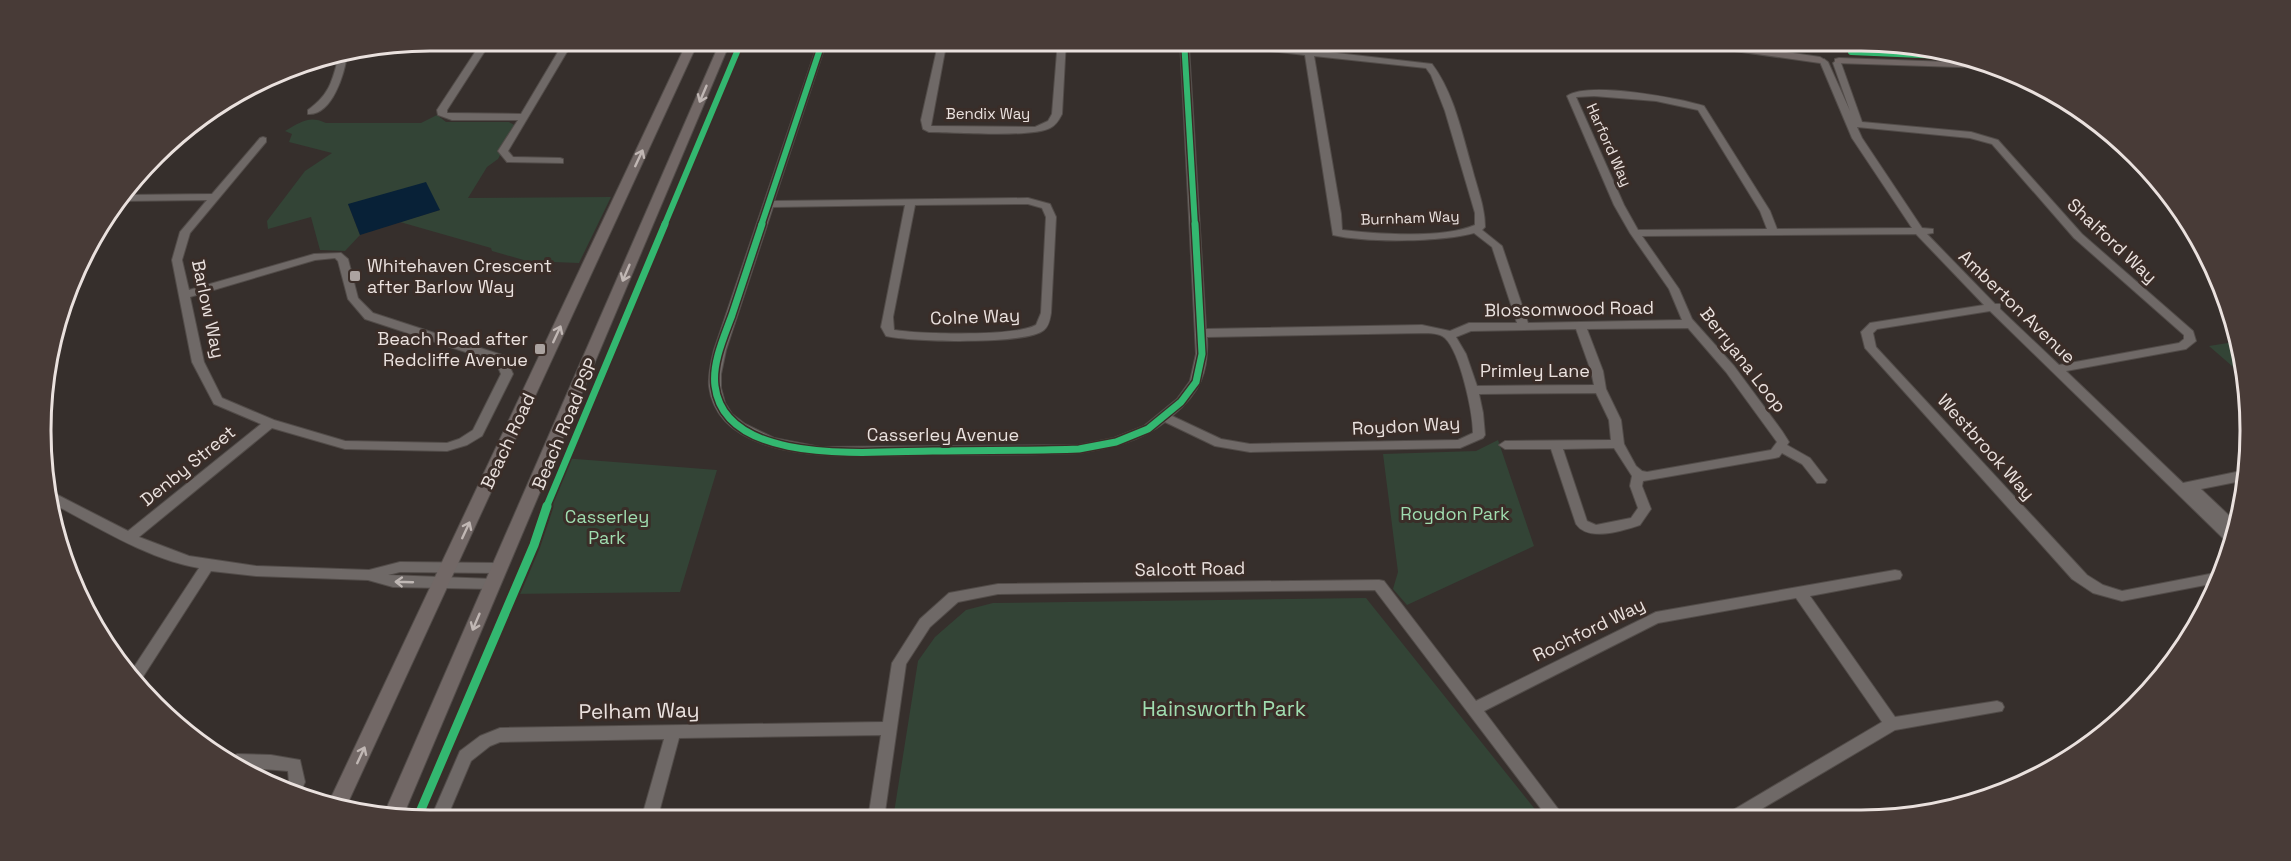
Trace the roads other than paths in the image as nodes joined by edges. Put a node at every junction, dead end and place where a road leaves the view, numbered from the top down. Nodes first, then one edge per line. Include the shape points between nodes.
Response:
1 (481, 51) edge
2 (563, 51) edge
3 (689, 51) edge
4 (721, 51) edge
5 (819, 51) edge
6 (941, 51) edge
7 (1061, 51) edge
8 (1185, 51) edge
9 (1285, 51) edge
10 (1765, 51) edge
11 (1784, 51) edge
12 (1309, 54) junction
13 (1829, 59) junction
14 (1946, 61) edge
15 (341, 62) edge
16 (1962, 65) edge
17 (310, 112) dead end
18 (524, 117) junction
19 (1855, 125) junction
20 (263, 140) dead end
21 (560, 160) dead end
22 (215, 196) junction
23 (130, 198) edge
24 (910, 203) junction
25 (769, 204) junction
26 (1476, 230) junction
27 (1924, 231) junction
28 (1635, 233) junction
29 (1774, 233) junction
30 (184, 295) junction
31 (1996, 307) junction
32 (1692, 324) junction
33 (1581, 326) junction
34 (1524, 327) junction
35 (1202, 333) junction
36 (1449, 336) junction
37 (2061, 368) junction
38 (1600, 389) junction
39 (1471, 390) junction
40 (1165, 417) junction
41 (270, 423) junction
42 (1555, 444) junction
43 (1618, 444) junction
44 (1505, 445) dead end
45 (1782, 447) junction
46 (1638, 476) junction
47 (2237, 477) edge
48 (1821, 480) dead end
49 (2185, 487) junction
50 (57, 500) edge
51 (2228, 524) edge
52 (2226, 532) edge
53 (129, 538) junction
54 (208, 565) junction
55 (1895, 575) dead end
56 (445, 576) junction
57 (496, 576) junction
58 (2210, 579) edge
59 (1800, 592) junction
60 (138, 673) edge
61 (1997, 707) dead end
62 (1473, 709) junction
63 (1893, 724) junction
64 (890, 728) junction
65 (673, 732) junction
66 (246, 762) edge
67 (296, 785) edge
68 (340, 799) edge
69 (396, 808) edge
70 (442, 810) edge
71 (652, 810) edge
72 (877, 810) edge
73 (1551, 810) edge
74 (1747, 810) edge

1 - 18 street via 442,110 443,115
2 - 18 street
56 -> 3 main road, Beach Road
4 -> 57 main road
5 - 25 street, Casserley Avenue
6 - 7 street, Bendix Way via 926,127 1035,130 1056,120
8 - 35 street, Casserley Avenue
9 - 12 street, Burnham Way
10 - 13 main road
11 - 13 main road
12 - 26 street, Burnham Way via 1429,66 1435,70 1480,213
12 - 26 street, Burnham Way via 1337,233 1453,235
13 - 14 main road
13 - 16 main road
13 - 19 street, Amberton Avenue
15 - 17 street via 334,91 326,103
18 - 21 street via 503,151 510,160
19 - 27 street, Amberton Avenue via 1868,158
19 - 37 street, Shalford Way via 1971,135 1995,142 2078,236 2189,334 2190,341 2182,346
20 - 22 street, Barlow Way
22 - 23 street
22 - 30 street, Barlow Way via 181,242 177,260
24 - 24 street, Colne Way via 888,317 890,333 1010,334 1040,328 1046,313 1051,217 1046,206 1029,201
24 - 25 street, Colne Way
25 - 40 street, Casserley Avenue via 720,350 714,388 730,418 764,441 820,451 1079,448 1131,438
26 - 34 street via 1497,246
27 - 29 street
27 - 31 street, Amberton Avenue
28 - 29 street
28 - 29 street, Harford Way via 1571,96 1575,93 1674,100 1701,108
28 - 32 street, Berryana Loop via 1674,289
30 - 41 street, Barlow Way via 198,363 218,401
30 - 41 street, Barlow Way via 314,257 337,255 343,259 354,299 369,316 501,359 507,374 478,432 447,447 345,445
31 - 37 street, Amberton Avenue
31 - 58 street, Westbrook Way via 1874,326 1867,332 1868,340 1936,420 2092,587 2122,596
32 - 33 street, Blossomwood Road
32 - 45 street, Berryana Loop via 1778,434
33 - 34 street, Blossomwood Road
33 - 38 street
34 - 36 street, Blossomwood Road via 1468,327
35 - 36 street via 1422,329
35 - 40 street, Casserley Avenue via 1196,382
36 - 39 street, Roydon Way via 1459,348
37 - 49 street, Amberton Avenue
38 - 39 street, Primley Lane
38 - 43 street via 1615,420
39 - 40 street, Roydon Way via 1479,435 1460,444 1232,446
41 - 53 street, Denby Street
42 - 43 street
42 - 44 street
42 - 46 street via 1582,524 1595,530 1635,522 1645,509 1636,486
43 - 46 street
45 - 46 street via 1775,454
45 - 48 street via 1806,461
47 - 49 street
49 - 51 street, Amberton Avenue
49 - 52 street, Amberton Avenue
50 - 53 street
53 - 54 street via 187,561
54 - 56 street via 368,575 393,582
54 - 60 street
55 - 59 street, Rochford Way
56 - 57 street
68 -> 56 main road, Beach Road
57 -> 69 main road
59 - 62 street, Rochford Way via 1656,618
59 - 63 street
61 - 63 street
62 - 64 street, Salcott Road via 1379,585 998,590 954,597 925,623 899,663
62 - 73 street, Salcott Road
63 - 74 street
64 - 65 street, Pelham Way
64 - 72 street, Salcott Road
65 - 70 street, Pelham Way via 500,735 465,756
65 - 71 street
66 - 67 street via 295,765

